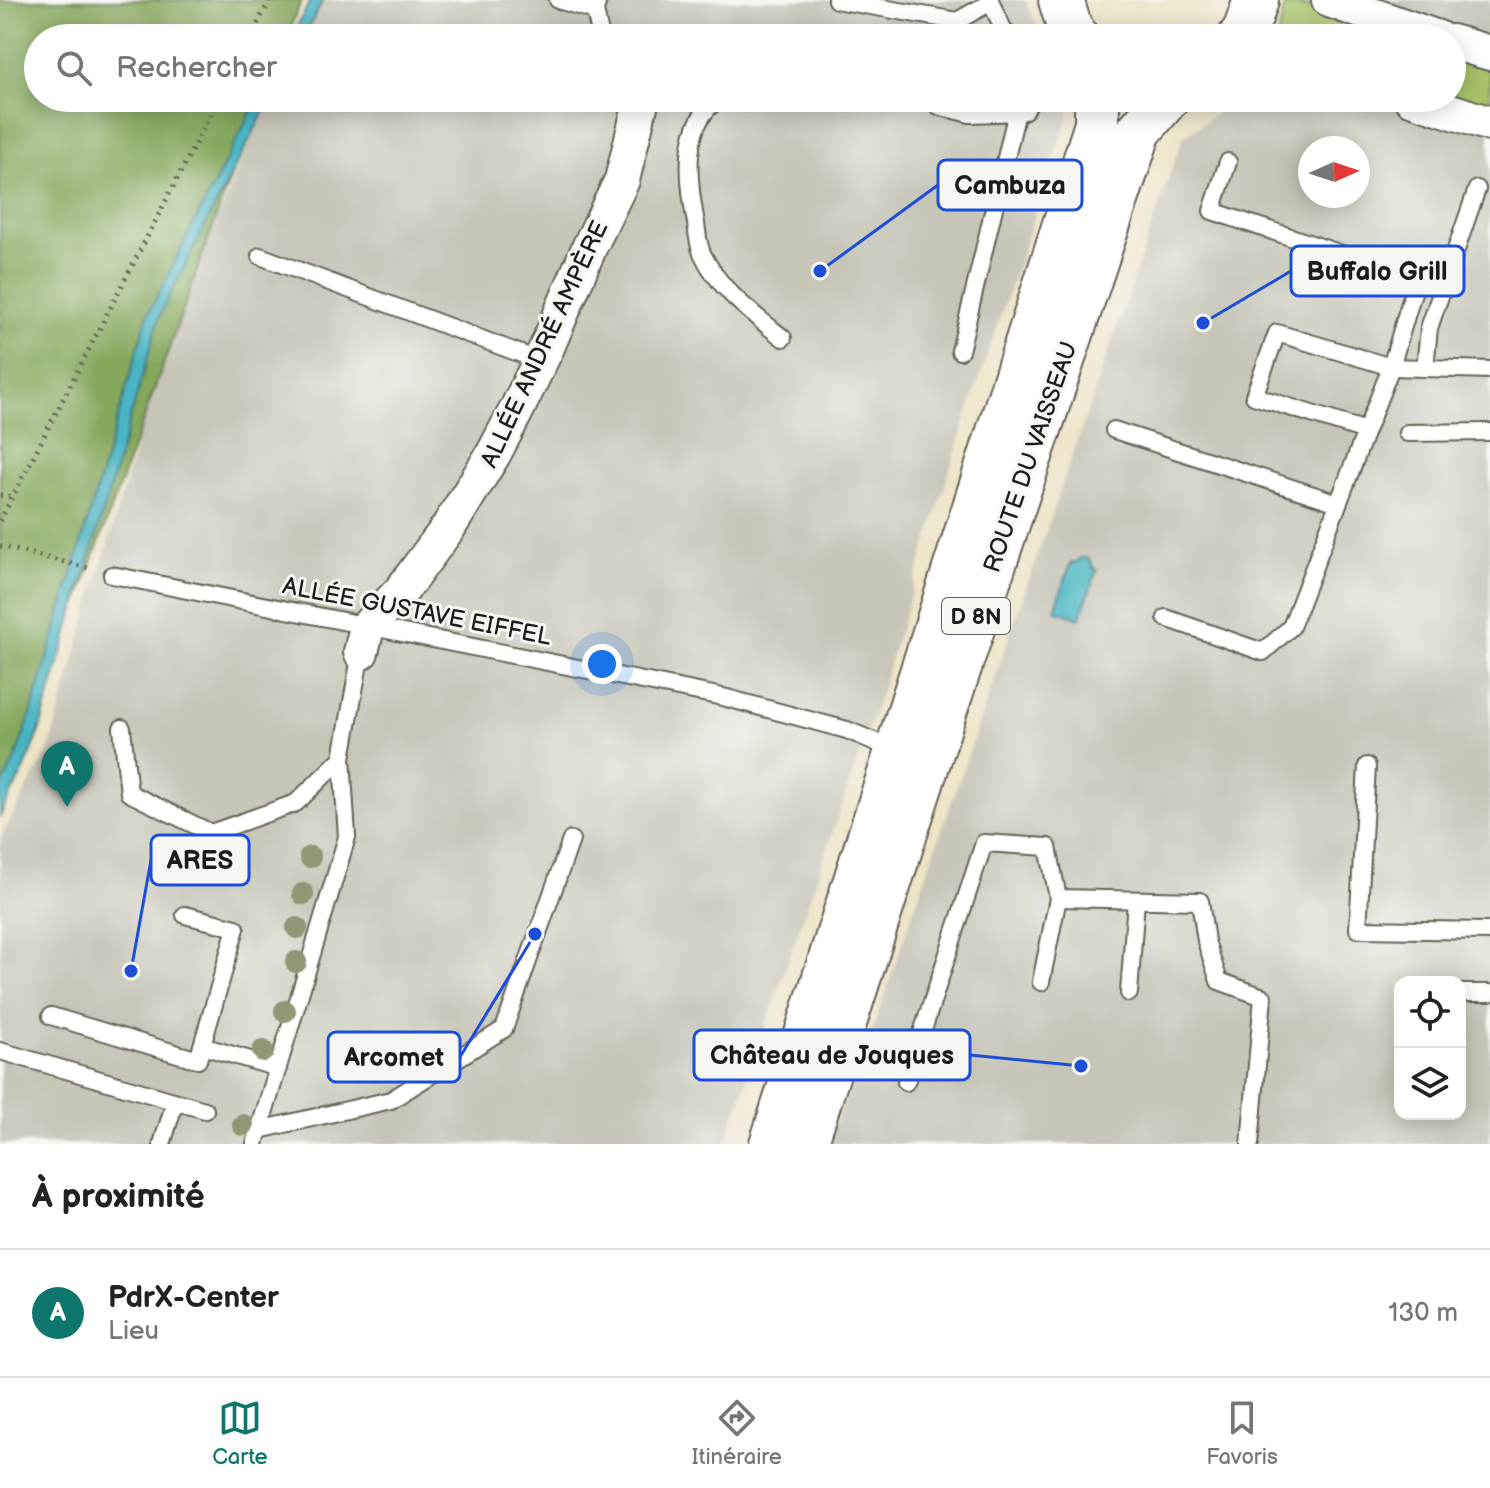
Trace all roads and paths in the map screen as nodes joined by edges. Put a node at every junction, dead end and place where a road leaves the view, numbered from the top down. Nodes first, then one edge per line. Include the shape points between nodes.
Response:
1 (270, 0) edge
2 (558, 0) edge
3 (836, 0) edge
4 (1256, 0) edge
5 (1329, 0) edge
6 (990, 2) edge
7 (596, 5) edge
8 (1389, 10) edge
9 (257, 24) edge
10 (1001, 24) edge
11 (1248, 24) edge
12 (1414, 24) edge
13 (1466, 46) edge
14 (1490, 53) edge
15 (212, 112) edge
16 (639, 112) edge
17 (704, 112) edge
18 (1016, 112) edge
19 (1097, 112) edge
20 (1155, 112) edge
21 (1454, 112) edge
22 (1490, 124) edge
23 (1228, 162) dead end
24 (1477, 189) dead end
25 (260, 256) dead end
26 (783, 338) dead end
27 (960, 351) dead end
28 (540, 361) junction
29 (1391, 367) junction
30 (1425, 368) junction
31 (1490, 370) edge
32 (1114, 430) dead end
33 (1366, 431) junction
34 (1490, 432) edge
35 (1407, 433) dead end
36 (0, 495) edge
37 (12, 497) junction
38 (1338, 503) junction
39 (0, 521) edge
40 (0, 546) edge
41 (112, 575) joint
42 (1166, 618) dead end
43 (364, 640) junction
44 (122, 728) dead end
45 (897, 750) junction
46 (342, 758) junction
47 (1367, 766) dead end
48 (571, 840) dead end
49 (1058, 898) junction
50 (1136, 900) junction
51 (185, 915) dead end
52 (1490, 931) edge
53 (1041, 982) dead end
54 (1129, 993) dead end
55 (1466, 993) edge
56 (1490, 993) edge
57 (51, 1016) dead end
58 (202, 1046) junction
59 (0, 1051) edge
60 (278, 1068) junction
61 (906, 1082) dead end
62 (175, 1102) junction
63 (205, 1110) dead end
64 (257, 1137) edge
65 (162, 1144) edge
66 (772, 1144) edge
67 (805, 1144) edge
68 (1250, 1144) edge

1 - 9 path
2 - 7 lane
3 - 6 lane via 957,21
4 - 11 main road
5 - 8 street
6 - 10 lane
8 - 12 street
13 - 14 street
15 - 37 path
16 - 28 street, ALLÉE ANDRÉ AMPÈRE via 622,180
17 - 26 lane via 694,131 689,161 701,252 730,295
18 - 27 lane
19 - 45 main road, ROUTE DU VAISSEAU / D 8n
20 - 67 main road, ROUTE DU VAISSEAU / D 8N via 1139,131
21 - 22 street
23 - 29 lane via 1212,211 1417,279
24 - 30 lane via 1429,328
25 - 28 lane
28 - 43 street, ALLÉE ANDRÉ AMPÈRE via 494,453 448,528
29 - 30 lane
29 - 33 lane
29 - 33 lane via 1277,333 1254,396
30 - 31 lane
32 - 38 lane
33 - 38 lane
34 - 35 lane
36 - 37 path
37 - 39 path
38 - 42 lane via 1291,627 1263,652
40 - 41 path
41 - 43 lane, ALLÉE GUSTAVE EIFFEL
43 - 45 lane, ALLÉE GUSTAVE EIFFEL via 723,697 847,730
43 - 46 lane
44 - 46 lane via 129,793 211,833 296,803
45 - 66 main road, ROUTE DU VAISSEAU / D 8n
46 - 60 lane via 347,837
47 - 52 lane via 1358,929
48 - 64 lane via 504,1029 391,1100
49 - 50 lane
49 - 53 lane
49 - 61 lane via 1048,847 984,843
50 - 54 lane
50 - 68 lane via 1200,901 1219,981 1263,997
51 - 58 lane via 236,928
55 - 56 lane
57 - 58 lane via 198,1060
58 - 60 lane
59 - 62 lane
60 - 64 lane
62 - 63 lane
62 - 65 lane

